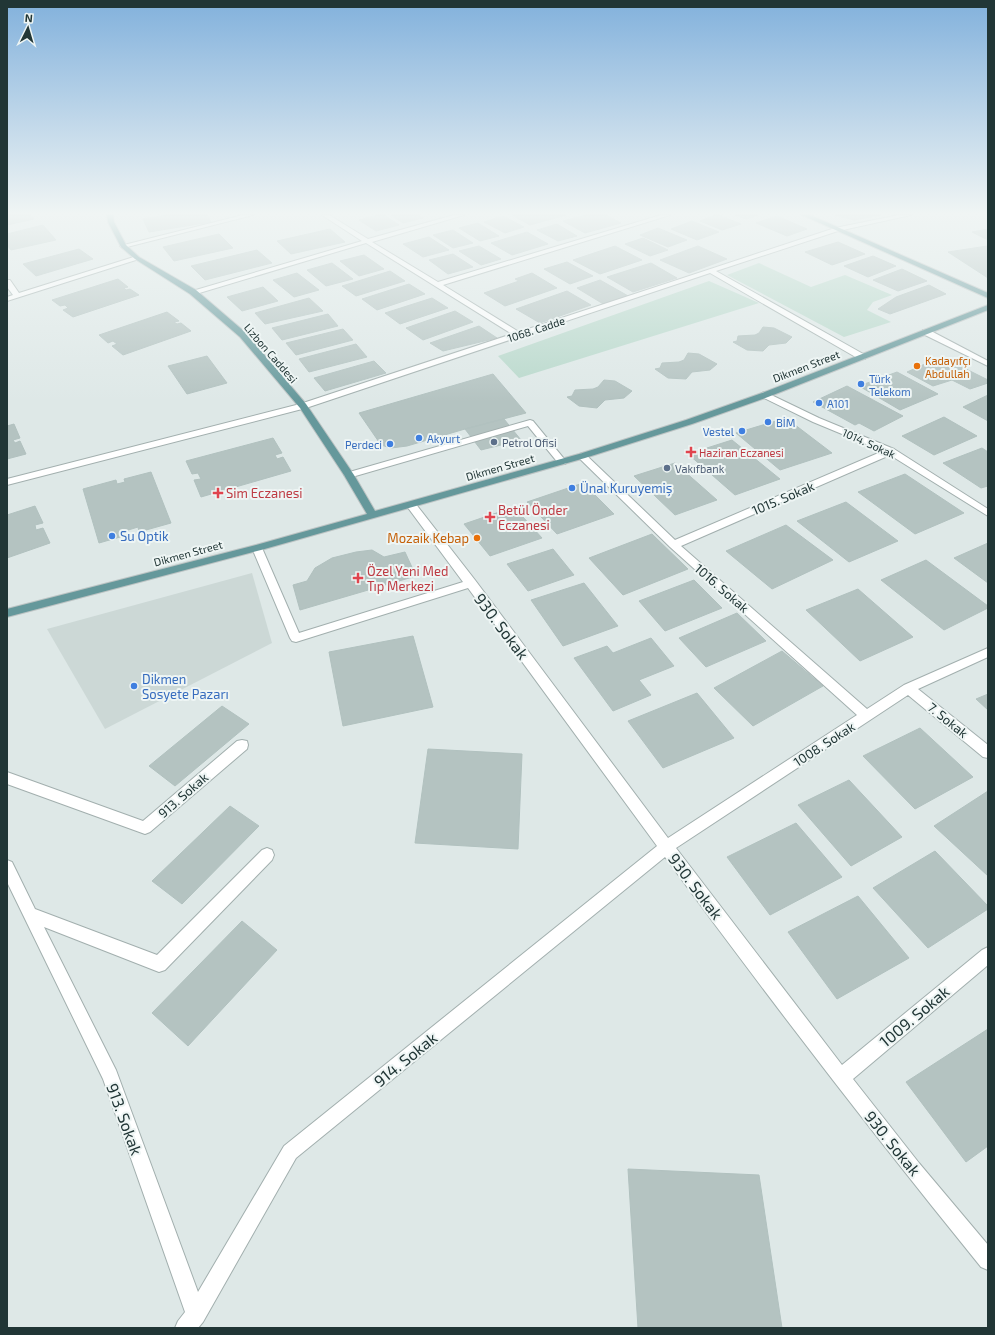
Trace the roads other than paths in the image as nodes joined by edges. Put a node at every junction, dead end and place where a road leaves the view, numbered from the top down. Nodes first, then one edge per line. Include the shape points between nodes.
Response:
1 (76, 277) edge
2 (169, 277) edge
3 (243, 277) edge
4 (425, 277) edge
5 (462, 277) edge
6 (692, 277) edge
7 (722, 277) edge
8 (946, 277) edge
9 (7, 282) edge
10 (437, 285) junction
11 (193, 292) junction
12 (17, 296) junction
13 (988, 296) edge
14 (7, 299) edge
15 (988, 307) edge
16 (926, 332) junction
17 (518, 335) junction
18 (862, 357) junction
19 (988, 364) edge
20 (765, 395) junction
21 (303, 406) junction
22 (891, 451) junction
23 (582, 456) junction
24 (562, 462) junction
25 (349, 475) junction
26 (7, 482) edge
27 (412, 505) junction
28 (988, 513) edge
29 (373, 516) junction
30 (674, 546) junction
31 (257, 548) junction
32 (471, 584) junction
33 (7, 613) edge
34 (988, 652) edge
35 (908, 688) junction
36 (867, 716) junction
37 (242, 745) dead end
38 (988, 753) edge
39 (7, 778) edge
40 (666, 847) junction
41 (267, 855) dead end
42 (7, 867) edge
43 (30, 914) junction
44 (988, 955) edge
45 (841, 1077) junction
46 (988, 1260) edge
47 (191, 1322) edge

1 - 12 street
2 - 11 main road, Lizbon Caddesi
3 - 11 street
4 - 10 street
5 - 10 street
6 - 17 street, 1068. Cadde
7 - 18 street
8 - 13 main road
9 - 12 street
10 - 17 street
11 - 21 main road, Lizbon Caddesi via 243,335
12 - 14 street
15 - 16 main road, Dikmen Street
16 - 18 main road, Dikmen Street
16 - 19 street
17 - 21 street, 1068. Cadde
18 - 20 main road, Dikmen Street
20 - 22 street, 1014. Sokak via 816,420
20 - 23 main road, Dikmen Street
21 - 25 main road, Lizbon Caddesi
21 - 26 street, 1068. Cadde
22 - 28 street, 1014. Sokak
22 - 30 street, 1015. Sokak
23 - 24 main road, Dikmen Street
23 - 30 street, 1016. Sokak
24 - 25 street via 530,423
24 - 27 main road, Dikmen Street
25 - 29 main road, Lizbon Caddesi
27 - 29 main road, Dikmen Street
27 - 32 street, 930. Sokak
29 - 31 main road, Dikmen Street
30 - 36 street, 1016. Sokak
31 - 32 street via 296,638
31 - 33 main road, Dikmen Street
32 - 40 street, 930. Sokak
34 - 35 street, 1008. Sokak
35 - 36 street, 1008. Sokak
35 - 38 street, 7. Sokak
36 - 40 street, 1008. Sokak
37 - 39 street, 913. Sokak via 145,828
40 - 45 street, 930. Sokak
40 - 47 street, 914. Sokak via 290,1152
41 - 43 street via 159,964
42 - 43 street, 913. Sokak
43 - 47 street, 913. Sokak via 110,1076
44 - 45 street, 1009. Sokak
45 - 46 street, 930. Sokak

